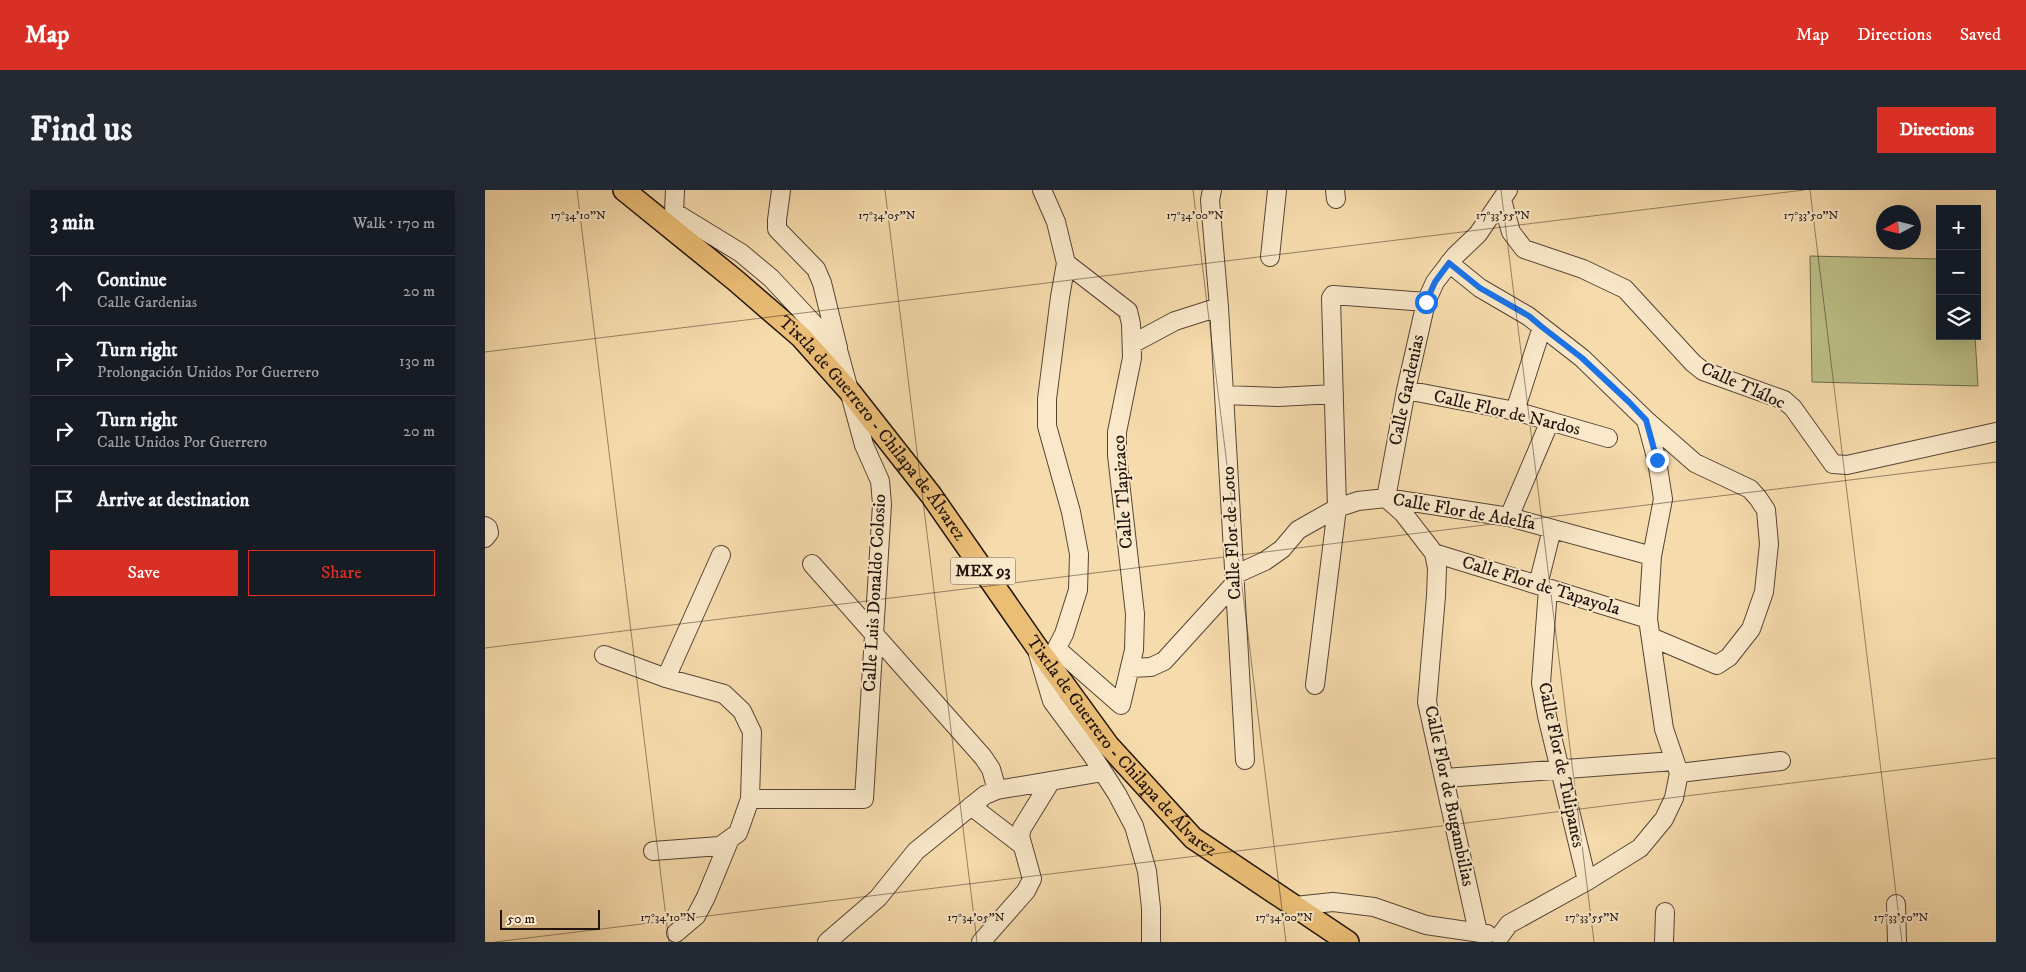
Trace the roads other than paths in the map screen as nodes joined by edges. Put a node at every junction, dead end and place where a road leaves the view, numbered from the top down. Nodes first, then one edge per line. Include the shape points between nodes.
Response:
1 (624, 190) edge
2 (675, 190) edge
3 (781, 190) edge
4 (1042, 190) edge
5 (1212, 190) edge
6 (1277, 190) edge
7 (1505, 195) edge
8 (1271, 257) dead end
9 (1066, 263) junction
10 (1449, 263) junction
11 (1426, 302) junction
12 (1219, 307) junction
13 (1542, 327) junction
14 (1132, 344) junction
15 (838, 350) junction
16 (1406, 390) junction
17 (851, 392) junction
18 (1334, 394) junction
19 (1224, 395) junction
20 (1515, 411) junction
21 (1646, 420) junction
22 (1550, 421) junction
23 (1996, 432) edge
24 (1608, 438) dead end
25 (1386, 498) junction
26 (1337, 508) junction
27 (1509, 517) junction
28 (485, 526) edge
29 (1552, 528) junction
30 (485, 538) edge
31 (1434, 553) junction
32 (721, 555) dead end
33 (1652, 556) junction
34 (812, 564) dead end
35 (1234, 579) junction
36 (1543, 587) junction
37 (1649, 619) junction
38 (874, 634) junction
39 (1651, 637) junction
40 (1035, 646) junction
41 (604, 655) dead end
42 (1053, 656) junction
43 (1131, 668) junction
44 (666, 678) junction
45 (1315, 685) dead end
46 (1100, 750) junction
47 (1245, 760) dead end
48 (1781, 761) dead end
49 (1677, 767) junction
50 (1561, 769) junction
51 (1103, 772) junction
52 (1445, 778) junction
53 (1051, 781) junction
54 (997, 790) junction
55 (750, 799) junction
56 (971, 806) junction
57 (729, 841) junction
58 (1022, 846) junction
59 (653, 851) dead end
60 (1587, 881) junction
61 (1896, 904) dead end
62 (1295, 906) junction
63 (1665, 912) dead end
64 (1478, 932) junction
65 (676, 933) dead end
66 (1501, 939) edge
67 (827, 942) edge
68 (981, 942) edge
69 (1151, 942) edge
70 (1348, 942) edge
71 (1664, 942) edge
72 (1897, 942) edge

1 - 17 main road, Tixtla de Guerrero - Chilapa de Álvarez / MEX 93 via 801,337
2 - 15 street via 674,212 741,253 771,278
3 - 15 street, Calle Luis Donaldo Colosio via 777,229 816,268
4 - 9 street via 1056,222
5 - 12 street, Calle Flor de Loto via 1210,200
6 - 8 street
7 - 10 street, Calle Gardenias via 1478,234
7 - 23 street, Calle Tláloc via 1511,232 1523,249 1583,269 1625,289 1703,371 1784,400 1833,464 1847,465
9 - 14 street, Calle Tlapizaco via 1128,311
9 - 42 street via 1047,399 1047,426 1079,554 1078,590
10 - 11 street, Calle Gardenias
10 - 13 street via 1480,288
11 - 16 street, Calle Gardenias
11 - 18 street via 1333,295
12 - 14 street via 1175,321
12 - 19 street, Calle Flor de Loto
13 - 20 street
13 - 21 street via 1582,358
14 - 43 street, Calle Tlapizaco via 1117,432 1135,614
15 - 17 street, Calle Luis Donaldo Colosio
16 - 20 street, Calle Flor de Nardos
16 - 25 street, Calle Gardenias
17 - 38 street, Calle Luis Donaldo Colosio via 864,445 880,480
17 - 40 main road, Tixtla de Guerrero - Chilapa de Álvarez / MEX 93 via 931,495
18 - 19 street
18 - 26 street
19 - 35 street, Calle Flor de Loto
20 - 22 street, Calle Flor de Nardos
21 - 33 street via 1663,498
21 - 39 street via 1695,463 1750,489 1759,498 1766,510 1769,544 1764,592 1751,629 1729,657 1717,665
22 - 24 street, Calle Flor de Nardos
22 - 27 street
25 - 26 street, Calle Flor de Adelfa via 1358,501
25 - 27 street, Calle Flor de Adelfa
25 - 31 street via 1403,513
26 - 35 street, Calle Flor de Adelfa via 1298,530 1282,549
26 - 45 street
27 - 29 street, Calle Flor de Adelfa
28 - 30 street via 489,533
29 - 33 street, Calle Flor de Adelfa
29 - 36 street, Calle Flor de Tulipanes
31 - 36 street, Calle Flor de Tapayola
31 - 52 street, Calle Flor de Bugambilias via 1436,596 1427,702
32 - 44 street
33 - 37 street
34 - 38 street
35 - 43 street, Calle Flor de Adelfa via 1164,660 1151,667
35 - 47 street, Calle Flor de Loto
36 - 37 street, Calle Flor de Tapayola
36 - 50 street, Calle Flor de Tulipanes via 1541,683
37 - 39 street
38 - 54 street via 983,757 991,769
38 - 55 street, Calle Luis Donaldo Colosio via 865,799
39 - 49 street via 1664,728
40 - 42 main road, Tixtla de Guerrero - Chilapa de Álvarez / MEX 93
40 - 46 street via 1052,701
41 - 44 street
42 - 43 street, Calle Tlapizaco via 1121,705
42 - 46 main road, Tixtla de Guerrero - Chilapa de Álvarez / MEX 93
44 - 55 street via 724,694 742,711 752,732
46 - 51 street
46 - 62 main road, Tixtla de Guerrero - Chilapa de Álvarez / MEX 93 via 1193,838
48 - 49 street
49 - 50 street
49 - 60 street via 1674,798 1663,820 1639,848
50 - 52 street
50 - 60 street, Calle Flor de Tulipanes
51 - 53 street
51 - 69 street via 1133,826 1147,872
52 - 64 street, Calle Flor de Bugambilias
53 - 54 street
53 - 58 street via 1022,828
54 - 56 street
55 - 57 street via 737,833
56 - 58 street
56 - 67 street via 916,851 878,898
57 - 59 street via 720,846
57 - 65 street via 696,916
58 - 68 street via 1032,878 1026,891
60 - 66 street via 1509,924
61 - 72 street
62 - 64 street via 1333,902 1374,907 1426,925
62 - 70 main road, Tixtla de Guerrero - Chilapa de Álvarez / MEX 93
63 - 71 street
64 - 66 street

